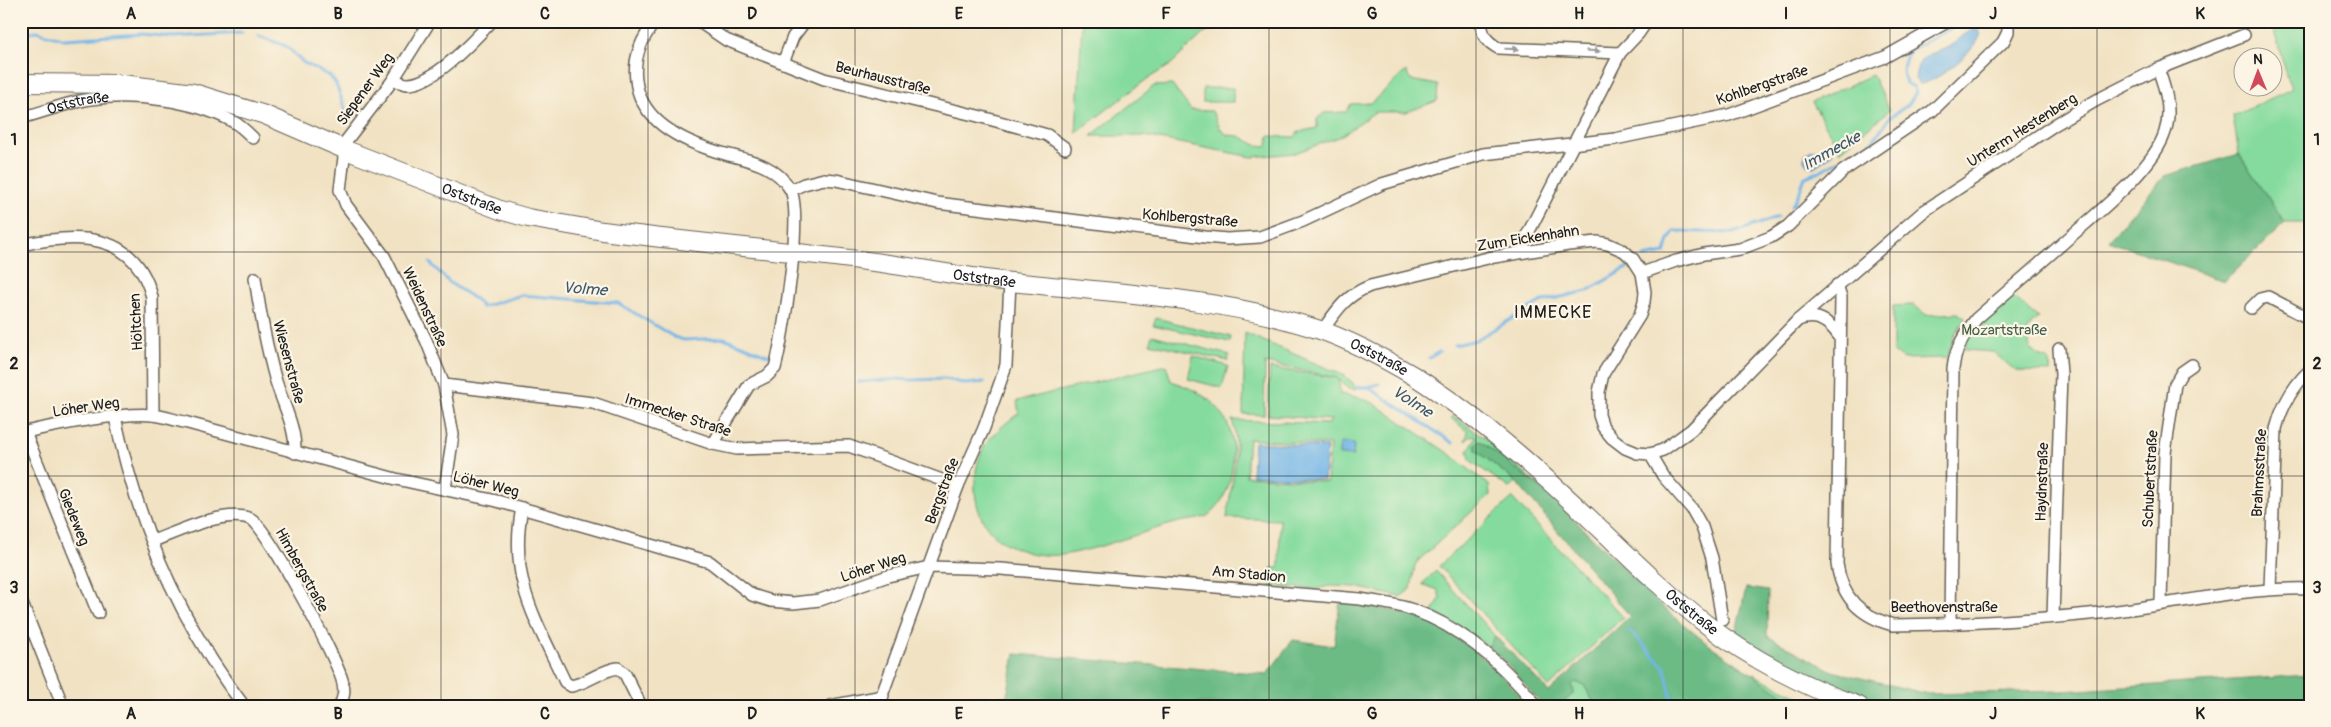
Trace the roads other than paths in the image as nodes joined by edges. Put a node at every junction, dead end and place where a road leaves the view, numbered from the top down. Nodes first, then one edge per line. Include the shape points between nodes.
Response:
1 (430, 21) edge
2 (492, 21) edge
3 (656, 21) edge
4 (698, 21) edge
5 (805, 21) edge
6 (1481, 21) edge
7 (1647, 21) edge
8 (1948, 21) edge
9 (2008, 21) edge
10 (2244, 35) dead end
11 (1620, 53) junction
12 (783, 63) junction
13 (2158, 70) junction
14 (393, 80) junction
15 (21, 83) edge
16 (165, 94) junction
17 (21, 118) edge
18 (253, 138) dead end
19 (1575, 143) junction
20 (1065, 148) dead end
21 (346, 150) junction
22 (791, 190) junction
23 (21, 245) edge
24 (794, 252) junction
25 (1525, 252) junction
26 (1642, 273) junction
27 (255, 278) dead end
28 (1010, 282) junction
29 (1837, 285) junction
30 (2251, 308) dead end
31 (2310, 319) edge
32 (1797, 321) junction
33 (1322, 331) junction
34 (1839, 336) junction
35 (2059, 349) dead end
36 (2192, 365) dead end
37 (2310, 370) edge
38 (444, 385) junction
39 (153, 415) junction
40 (114, 418) junction
41 (23, 432) edge
42 (713, 444) junction
43 (295, 452) junction
44 (1650, 454) junction
45 (958, 486) junction
46 (445, 489) junction
47 (522, 508) junction
48 (153, 541) junction
49 (928, 567) junction
50 (2270, 589) junction
51 (2310, 589) edge
52 (21, 601) edge
53 (2161, 603) junction
54 (98, 613) dead end
55 (2053, 617) junction
56 (1722, 620) dead end
57 (1950, 624) junction
58 (881, 701) edge
59 (1535, 703) edge
60 (63, 706) edge
61 (244, 706) edge
62 (340, 706) edge
63 (641, 706) edge
64 (830, 706) edge
65 (1859, 706) edge

1 - 14 street, Siepener Weg
2 - 14 street via 448,64 420,81 406,84
3 - 22 street via 637,52 634,72 637,90 650,114 690,141 766,166 780,175
4 - 12 street, Beurhausstraße via 726,40
5 - 12 street via 793,37
6 -> 11 street via 1482,32 1488,42 1498,48
7 - 11 street
8 - 19 street, Kohlbergstraße via 1885,57 1729,114 1614,139
9 - 26 street via 2008,32 2003,42 1932,111 1843,171 1788,226 1748,246 1676,261
10 - 13 street, Unterm Hestenberg
11 - 19 street
12 - 20 street, Beurhausstraße via 824,79 1046,135
13 - 29 street, Unterm Hestenberg via 2056,124 2003,158 1924,212
13 - 57 street via 2164,85 2168,119 2165,134 2153,154 2128,184 2094,216 1976,319 1956,352 1953,369
14 - 21 street, Siepener Weg via 354,129 346,141
15 - 16 main road, Oststraße via 98,83
16 - 17 street, Oststraße via 90,99
16 - 18 street, Oststraße via 232,122
16 - 21 main road, Oststraße via 194,93 264,116
19 - 22 street, Kohlbergstraße via 1482,154 1430,168 1382,184 1270,234 1249,238 1205,237 937,203 836,180 824,179
19 - 25 street via 1523,243
21 - 24 main road, Oststraße via 528,218 603,231
21 - 38 street, Weidenstraße via 340,190 346,205 384,256
22 - 24 street via 795,211
23 - 39 street, Höltchen via 44,240 85,239 103,242 130,255 147,280 152,297
24 - 28 main road, Oststraße
24 - 42 street via 775,368 768,376 749,385
25 - 26 street, Zum Eickenhahn via 1579,243 1608,244 1633,259
25 - 33 street, Zum Eickenhahn via 1370,286 1344,301
26 - 44 street via 1646,292 1640,316 1603,374 1598,403 1603,427 1612,438 1625,448
27 - 43 street, Wiesenstraße via 275,380 296,438
28 - 33 main road, Oststraße via 1179,300 1247,312
28 - 45 street, Bergstraße via 1006,365 984,428
29 - 32 street, Unterm Hestenberg
29 - 34 street via 1841,297
30 - 31 street via 2260,299 2268,297
32 - 34 street via 1819,318 1828,322
32 - 44 street, Unterm Hestenberg via 1691,430 1664,450
33 - 65 main road, Oststraße via 1411,374 1491,431 1708,626 1784,673
34 - 57 street, Beethovenstraße via 1837,564 1843,591 1876,620 1893,625
35 - 55 street, Haydnstraße via 2061,374
36 - 53 street, Schubertstraße via 2182,372 2175,384 2165,453
37 - 50 street, Brahmsstraße via 2288,396 2276,429
38 - 42 street, Immecker Straße via 593,403
38 - 46 street, Weidenstraße via 453,435
39 - 40 street, Löher Weg
39 - 43 street, Löher Weg
40 - 41 street, Löher Weg
40 - 48 street via 129,478
41 - 54 street, Giedeweg
42 - 45 street, Immecker Straße via 737,449 849,446
43 - 46 street, Löher Weg
44 - 56 street via 1702,527 1712,558
45 - 49 street, Bergstraße
46 - 47 street, Löher Weg
47 - 49 street, Löher Weg via 710,562 752,595 771,601 820,600 888,576
47 - 63 street via 518,530 521,582 564,682 571,686 581,684 609,669 618,668 625,674
48 - 61 street via 191,627 220,675
48 - 62 street, Himbergstraße via 225,517 242,516 252,520 265,535 339,668 344,695
49 - 58 street, Bergstraße
49 - 59 street, Am Stadion via 1001,568 1170,581 1342,596 1403,607 1426,615 1473,642 1492,657
50 - 51 street, Beethovenstraße
50 - 53 street, Beethovenstraße
52 - 60 street
53 - 55 street, Beethovenstraße
55 - 57 street, Beethovenstraße
58 - 64 street

